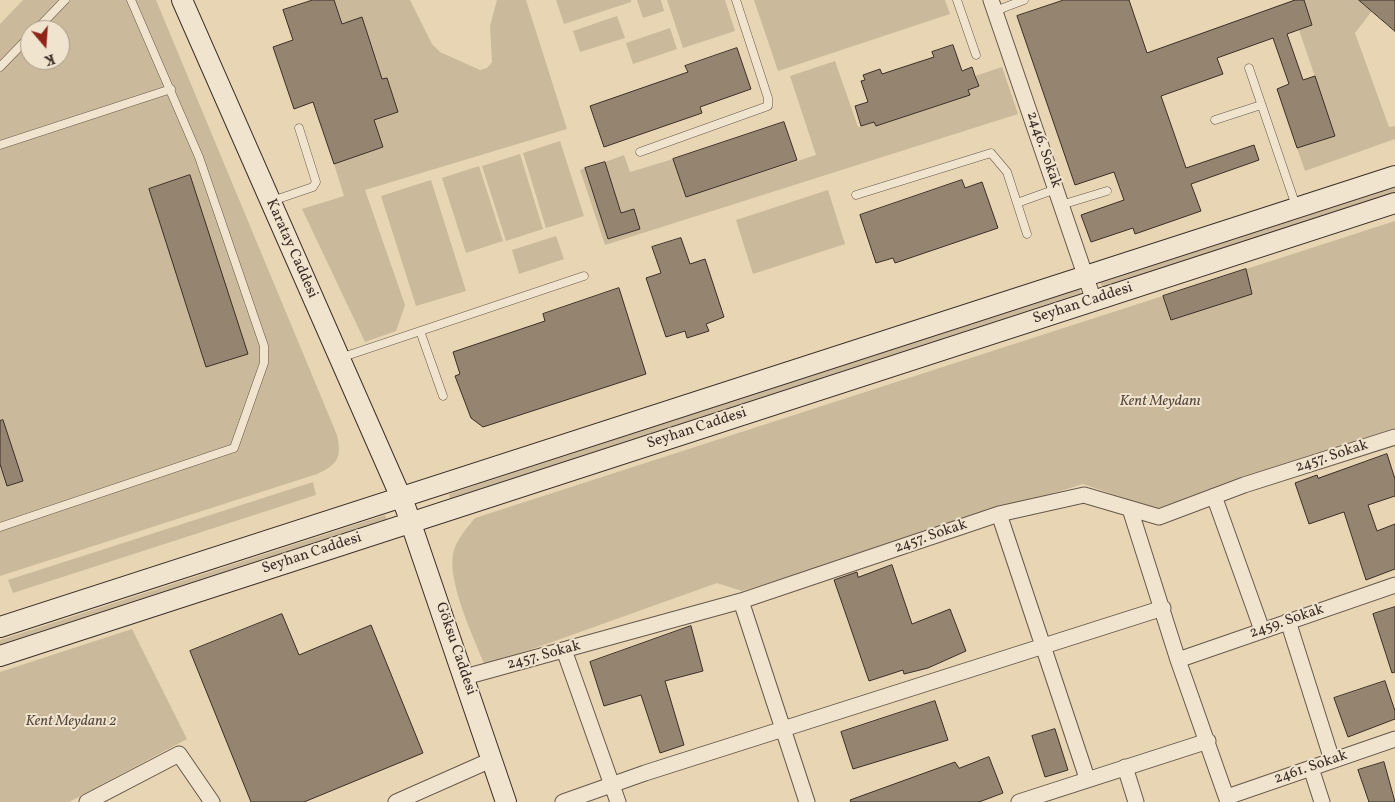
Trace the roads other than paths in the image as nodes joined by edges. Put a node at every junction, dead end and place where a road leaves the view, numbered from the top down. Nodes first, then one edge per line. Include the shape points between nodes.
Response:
1 (64, 0) edge
2 (131, 0) edge
3 (736, 0) edge
4 (957, 0) edge
5 (1024, 0) edge
6 (184, 1) edge
7 (993, 5) edge
8 (45, 20) edge
9 (20, 46) edge
10 (976, 55) dead end
11 (0, 67) edge
12 (1249, 68) dead end
13 (171, 89) junction
14 (1261, 105) junction
15 (1215, 120) dead end
16 (300, 128) dead end
17 (0, 145) edge
18 (640, 152) dead end
19 (1395, 176) edge
20 (1056, 190) junction
21 (1107, 191) dead end
22 (856, 195) dead end
23 (270, 202) junction
24 (1017, 203) junction
25 (1395, 203) edge
26 (1061, 205) junction
27 (1297, 208) junction
28 (1028, 234) dead end
29 (584, 276) dead end
30 (1085, 276) junction
31 (1094, 301) junction
32 (420, 331) junction
33 (340, 358) junction
34 (443, 396) dead end
35 (1395, 437) edge
36 (1214, 496) junction
37 (401, 497) junction
38 (1130, 510) junction
39 (998, 514) junction
40 (411, 522) junction
41 (0, 527) edge
42 (1395, 586) edge
43 (741, 601) junction
44 (1163, 608) junction
45 (1288, 621) junction
46 (0, 627) edge
47 (1262, 630) junction
48 (1043, 647) junction
49 (564, 650) junction
50 (0, 656) edge
51 (1178, 660) junction
52 (465, 677) junction
53 (784, 729) junction
54 (1395, 739) edge
55 (1208, 741) junction
56 (491, 760) junction
57 (1332, 760) junction
58 (1125, 767) junction
59 (1311, 768) junction
60 (1087, 778) junction
61 (611, 785) junction
62 (1227, 800) edge
63 (88, 802) edge
64 (212, 802) edge
65 (396, 802) edge
66 (506, 802) edge
67 (563, 802) edge
68 (618, 802) edge
69 (807, 802) edge
70 (1019, 802) edge
71 (1136, 802) edge
72 (1322, 802) edge

1 - 8 lane
2 - 13 lane
3 - 18 lane via 768,106
4 - 10 lane
5 - 7 lane
6 - 23 street, Karatay Caddesi
7 - 20 street, 2446. Sokak
9 - 11 lane
12 - 14 lane
13 - 17 lane
13 - 41 lane via 199,157 264,346 264,363 238,440 228,452
14 - 15 lane
14 - 27 lane
16 - 23 lane via 316,182 313,187
19 - 27 street, Seyhan Caddesi
20 - 24 lane
20 - 26 street, 2446. Sokak
21 - 26 lane
22 - 24 lane via 991,153 1004,166
23 - 33 street, Karatay Caddesi
24 - 28 lane
25 - 31 street, Seyhan Caddesi
26 - 30 street, 2446. Sokak
27 - 30 street, Seyhan Caddesi
29 - 32 lane
30 - 31 street, 2446. Sokak
30 - 37 street, Seyhan Caddesi
31 - 40 street, Seyhan Caddesi
32 - 33 lane
32 - 34 lane
33 - 37 street, Karatay Caddesi
35 - 36 street, 2457. Sokak
36 - 38 street, 2457. Sokak via 1159,517
36 - 47 street
37 - 40 street, Göksu Caddesi
37 - 46 street, Seyhan Caddesi
38 - 39 street, 2457. Sokak via 1084,495
38 - 44 street
39 - 43 street, 2457. Sokak
39 - 48 street
40 - 50 street, Seyhan Caddesi
40 - 52 street, Göksu Caddesi
42 - 45 street, 2459. Sokak
43 - 49 street, 2457. Sokak
43 - 53 street
44 - 48 street
44 - 51 street
45 - 47 street, 2459. Sokak
45 - 57 street
47 - 51 street, 2459. Sokak
48 - 53 street
48 - 60 street
49 - 52 street, 2457. Sokak
49 - 61 street
51 - 55 street
52 - 56 street, Göksu Caddesi
53 - 61 street
53 - 69 street
54 - 57 street, 2461. Sokak
55 - 58 street
55 - 62 street
56 - 65 street
56 - 66 street, Göksu Caddesi
57 - 59 street, 2461. Sokak
58 - 60 street
58 - 71 street
59 - 62 street, 2461. Sokak
59 - 72 street
60 - 70 street
61 - 67 street
61 - 68 street
63 - 64 street via 180,754

